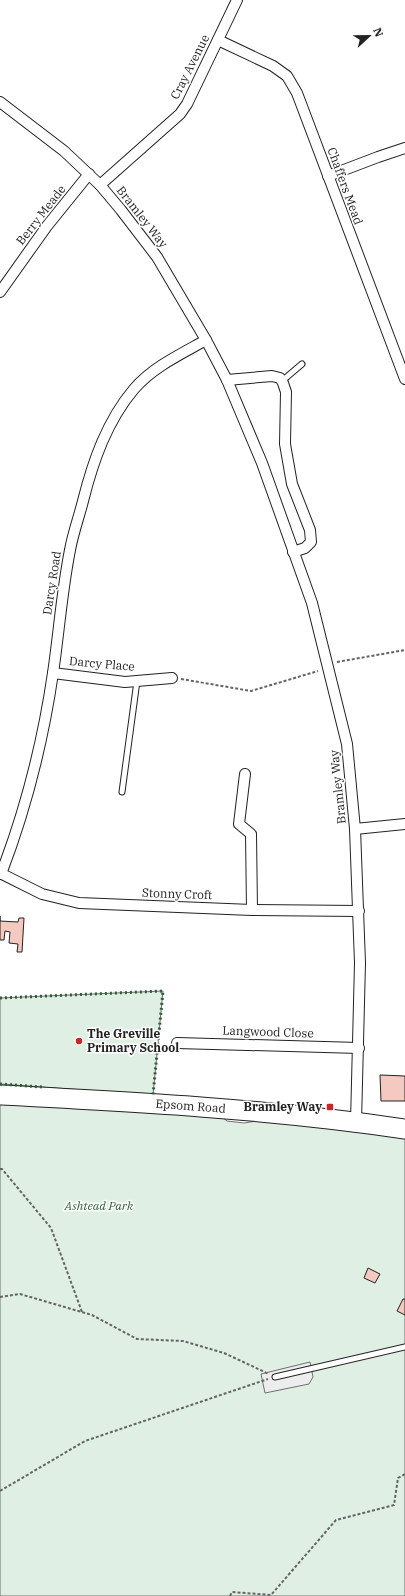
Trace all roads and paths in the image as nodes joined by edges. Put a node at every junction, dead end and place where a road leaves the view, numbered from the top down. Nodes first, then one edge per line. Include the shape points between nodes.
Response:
1 (237, 0) edge
2 (218, 40) junction
3 (0, 102) edge
4 (405, 148) edge
5 (89, 174) junction
6 (328, 176) junction
7 (100, 185) junction
8 (0, 292) edge
9 (206, 340) junction
10 (302, 364) dead end
11 (405, 379) edge
12 (227, 380) junction
13 (282, 381) junction
14 (293, 552) junction
15 (405, 650) edge
16 (328, 666) junction
17 (53, 673) junction
18 (172, 678) joint
19 (137, 681) junction
20 (245, 774) dead end
21 (122, 792) dead end
22 (405, 824) edge
23 (355, 829) junction
24 (1, 874) edge
25 (252, 910) junction
26 (359, 911) junction
27 (176, 1043) dead end
28 (359, 1048) junction
29 (0, 1094) edge
30 (356, 1122) junction
31 (405, 1129) edge
32 (0, 1168) edge
33 (0, 1297) edge
34 (82, 1312) junction
35 (405, 1347) edge
36 (275, 1377) junction
37 (405, 1474) edge
38 (0, 1491) edge
39 (230, 1596) edge

1 - 2 street, Cray Avenue
2 - 6 street, Chaffers Mead via 273,66 287,76 297,94
2 - 7 street, Cray Avenue via 180,114
3 - 5 street, Bramley Way
4 - 6 street
5 - 7 street, Bramley Way
5 - 8 street, Berry Meade via 47,226
6 - 11 street, Chaffers Mead
7 - 9 street, Bramley Way via 157,257
9 - 12 street, Bramley Way
9 - 17 street, Darcy Road via 170,360 134,389 121,406 99,450 70,550
10 - 13 lane
12 - 13 street via 272,376
12 - 14 street, Bramley Way via 262,463
13 - 14 street via 286,392 285,444 292,484 310,530 311,542 305,548
14 - 16 street, Bramley Way via 312,603
15 - 16 path
16 - 18 path via 251,691
16 - 23 street, Bramley Way via 347,744
17 - 19 street, Darcy Place via 125,682
17 - 24 street, Darcy Road via 28,793
18 - 19 street, Darcy Place
19 - 21 lane
20 - 25 street via 239,824 251,834
22 - 23 street
23 - 26 street, Bramley Way
24 - 25 street, Stonny Croft via 42,894 79,903
25 - 26 street, Stonny Croft
26 - 28 street, Bramley Way
27 - 28 street, Langwood Close
28 - 30 street, Bramley Way
29 - 30 highway, Epsom Road via 168,1104
30 - 31 highway, Epsom Road
32 - 34 path via 51,1228
33 - 34 path via 20,1294
34 - 36 path via 137,1339 182,1341 224,1353
35 - 36 lane
36 - 38 path via 86,1441
37 - 39 path via 398,1478 394,1505 336,1520 271,1595 232,1592

